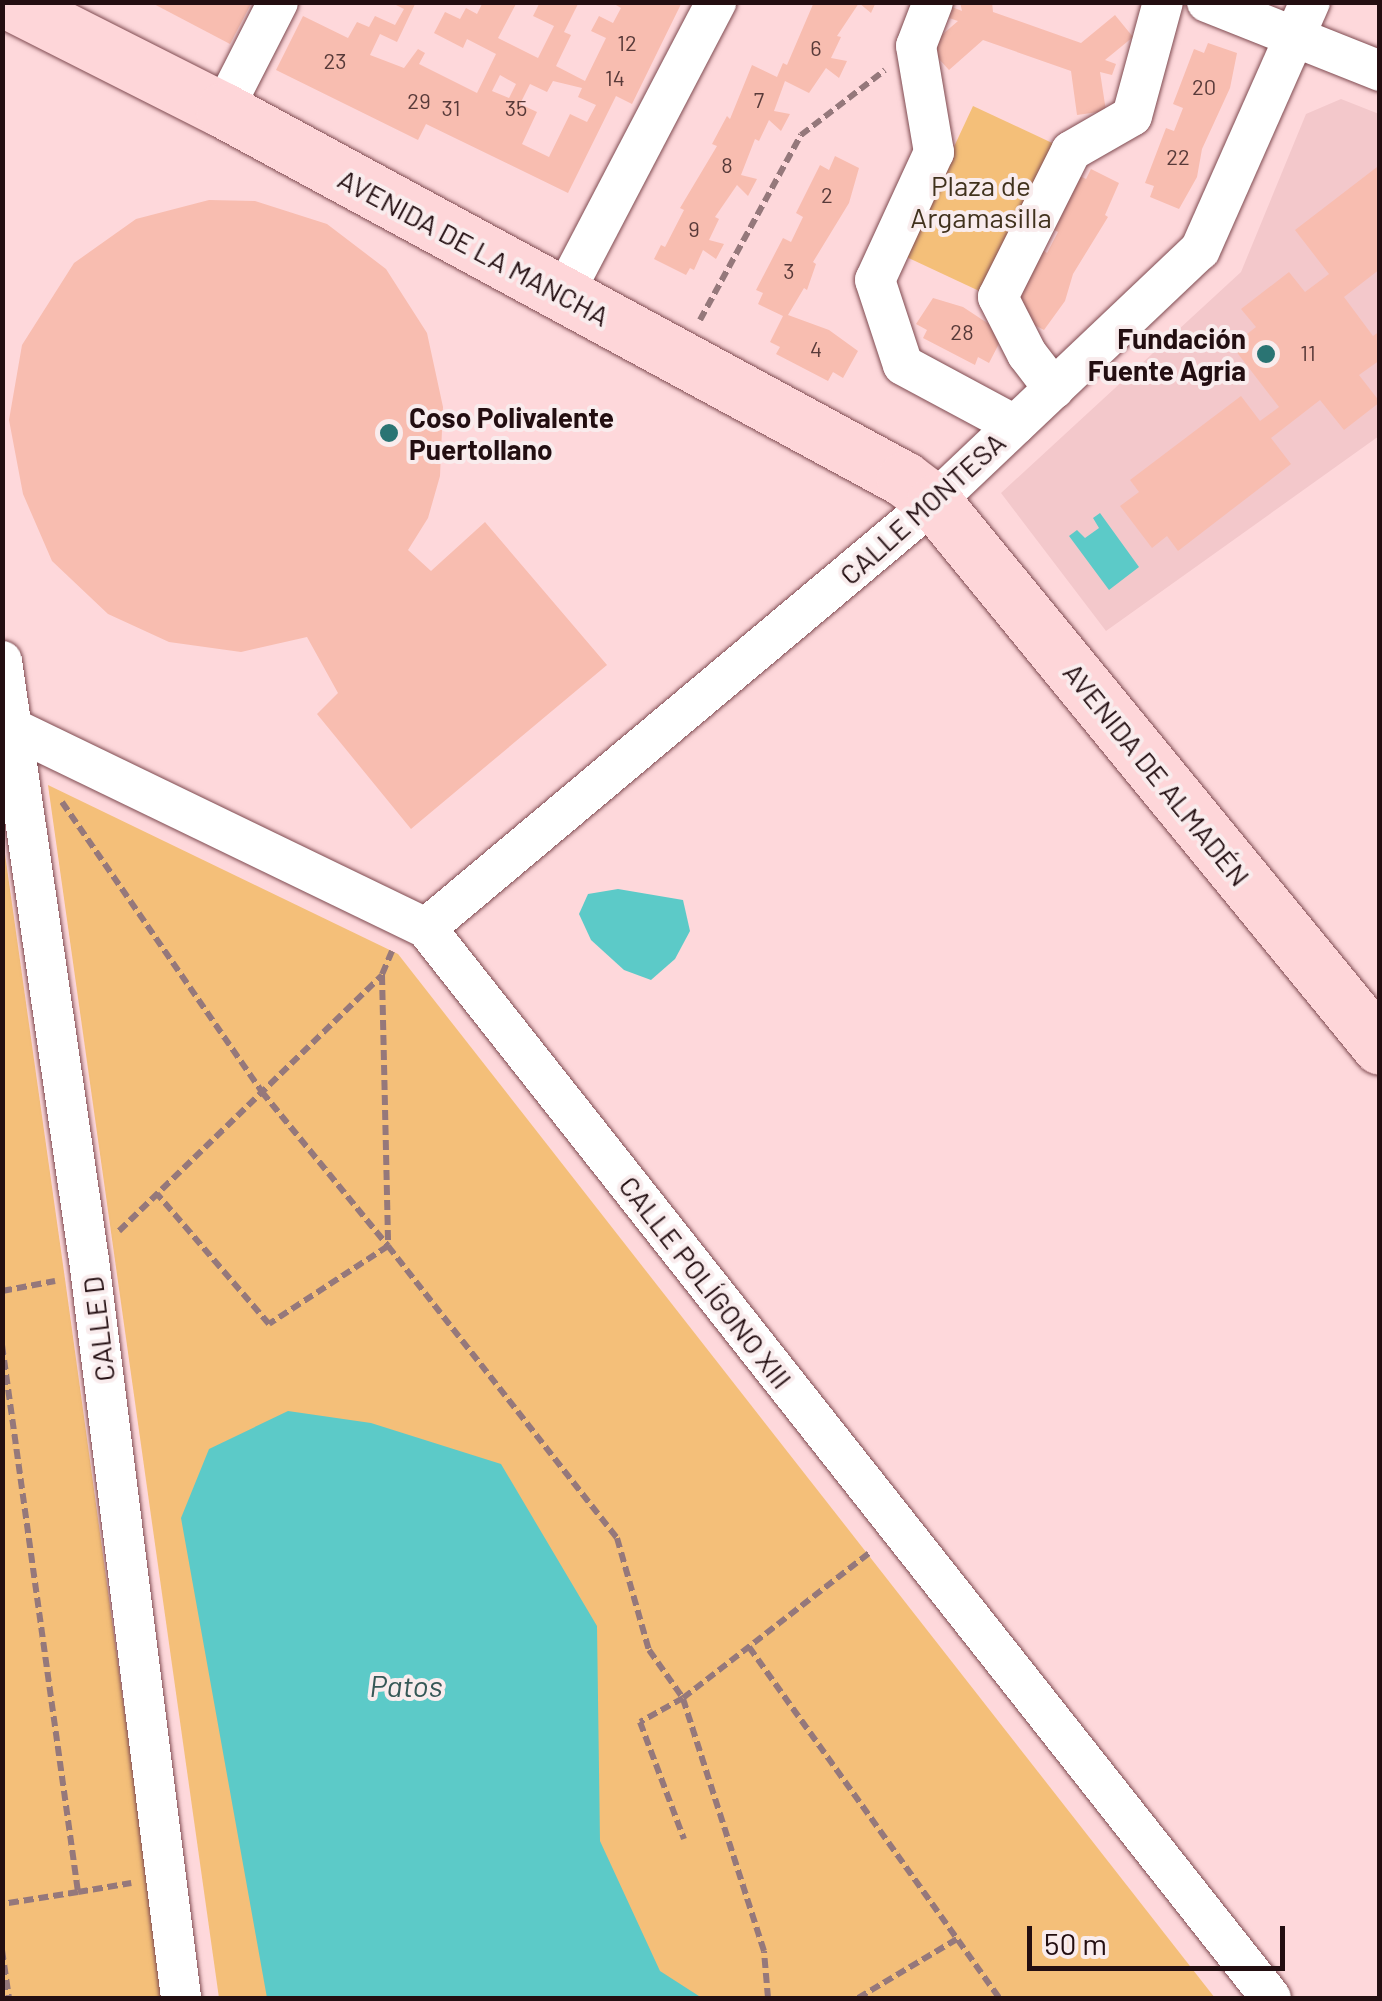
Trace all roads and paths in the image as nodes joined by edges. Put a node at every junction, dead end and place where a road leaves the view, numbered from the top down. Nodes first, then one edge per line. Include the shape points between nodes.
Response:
1 (9, 2) edge
2 (278, 2) edge
3 (716, 2) edge
4 (933, 2) edge
5 (1162, 2) edge
6 (1207, 2) edge
7 (1304, 20) edge
8 (916, 46) junction
9 (1380, 70) edge
10 (223, 110) junction
11 (562, 297) junction
12 (680, 356) junction
13 (1054, 389) junction
14 (1015, 424) junction
15 (934, 502) junction
16 (2, 661) edge
17 (10, 727) junction
18 (54, 791) dead end
19 (416, 923) junction
20 (382, 976) junction
21 (1380, 1047) edge
22 (262, 1092) junction
23 (157, 1194) junction
24 (388, 1246) junction
25 (90, 1260) junction
26 (2, 1290) edge
27 (2, 1345) edge
28 (900, 1528) junction
29 (749, 1647) junction
30 (684, 1698) junction
31 (684, 1839) dead end
32 (165, 1880) junction
33 (78, 1892) junction
34 (2, 1904) edge
35 (957, 1939) junction
36 (2, 1950) edge
37 (9, 1998) edge
38 (181, 1998) edge
39 (768, 1998) edge
40 (858, 1998) edge
41 (999, 1998) edge
42 (1272, 1998) edge

1 - 10 main road, AVENIDA DE LA MANCHA
2 - 10 street
3 - 11 street
4 - 8 street
5 - 13 street via 1132,116 1071,151 998,298
6 - 7 street
7 - 9 street
7 - 13 street, CALLE MONTESA via 1200,250
8 - 12 path via 800,136
8 - 14 street via 934,152 875,280 903,365
10 - 11 main road, AVENIDA DE LA MANCHA
11 - 12 main road, AVENIDA DE LA MANCHA
12 - 15 main road, AVENIDA DE LA MANCHA via 904,478
13 - 14 street, CALLE MONTESA
14 - 15 street, CALLE MONTESA
15 - 19 street, CALLE MONTESA
15 - 21 main road, AVENIDA DE ALMADÉN
16 - 17 street, CALLE D
17 - 19 street, CALLE POLÍGONO XIII
17 - 25 street, CALLE D
18 - 22 path
19 - 20 path
19 - 28 street, CALLE POLÍGONO XIII
20 - 22 path
20 - 24 path
22 - 23 path
22 - 24 path
23 - 24 path via 269,1324
23 - 25 path
24 - 30 path via 617,1538 649,1650
25 - 26 path via 64,1279
25 - 32 street, CALLE D
27 - 33 path
28 - 29 path
28 - 42 street, CALLE POLÍGONO XIII
29 - 30 path
29 - 35 path
30 - 31 path via 640,1722
30 - 39 path via 764,1951
32 - 33 path
32 - 38 street, CALLE D
33 - 34 path
35 - 40 path
35 - 41 path
36 - 37 path

